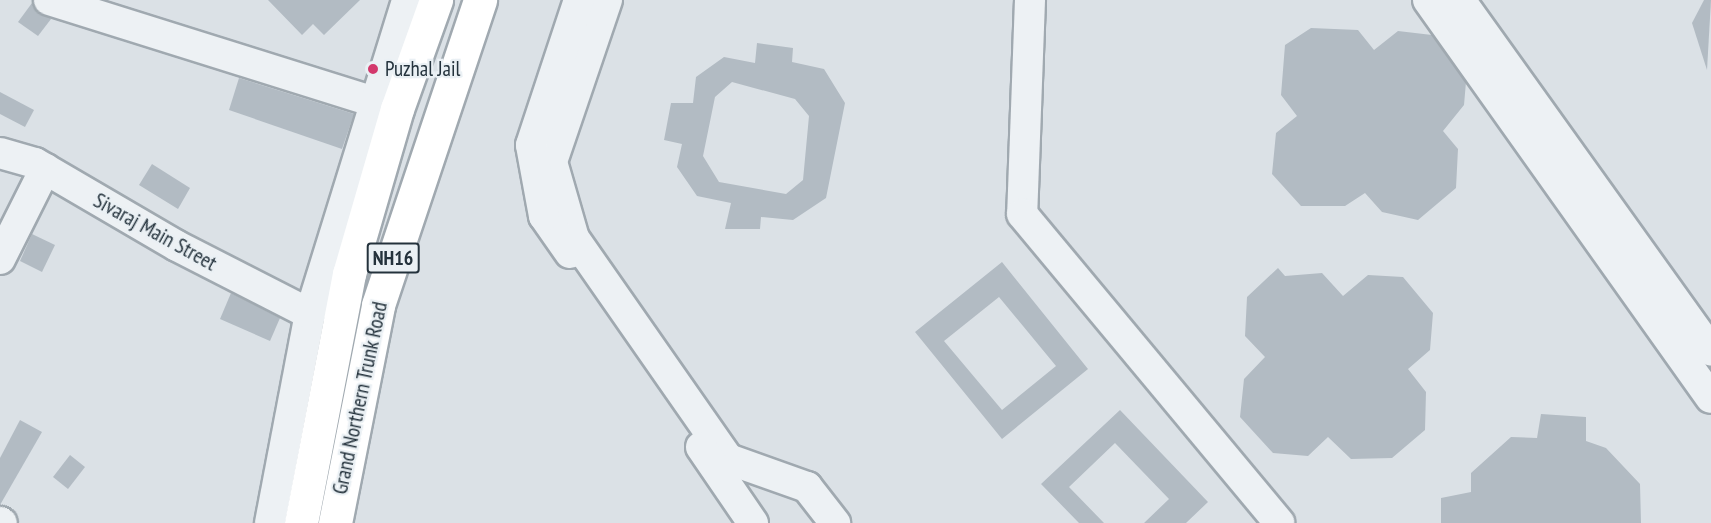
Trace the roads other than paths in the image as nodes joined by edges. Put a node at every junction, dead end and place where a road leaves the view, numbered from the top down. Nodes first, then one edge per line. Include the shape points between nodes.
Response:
1 (49, 0) edge
2 (407, 0) edge
3 (436, 0) edge
4 (480, 0) edge
5 (579, 0) edge
6 (607, 0) edge
7 (1030, 0) edge
8 (1428, 0) edge
9 (1461, 0) edge
10 (371, 101) junction
11 (0, 153) edge
12 (45, 169) junction
13 (0, 259) edge
14 (310, 314) junction
15 (1711, 350) edge
16 (1711, 398) edge
17 (270, 523) edge
18 (301, 523) edge
19 (335, 523) edge
20 (753, 523) edge
21 (835, 523) edge
22 (1279, 523) edge

1 - 10 street
2 - 10 street
3 - 18 highway, Grand Northern Trunk Road / NH16 via 350,274
4 - 19 highway, Grand Northern Trunk Road / NH16 via 378,305
5 - 20 street via 531,145 544,216
6 - 21 street via 552,162 574,238 728,459 807,487
7 - 22 street via 1022,214
8 - 16 street
9 - 15 street
10 - 14 street
11 - 12 street, Sivaraj Main Street
12 - 13 street
12 - 14 street, Sivaraj Main Street
14 - 17 street

